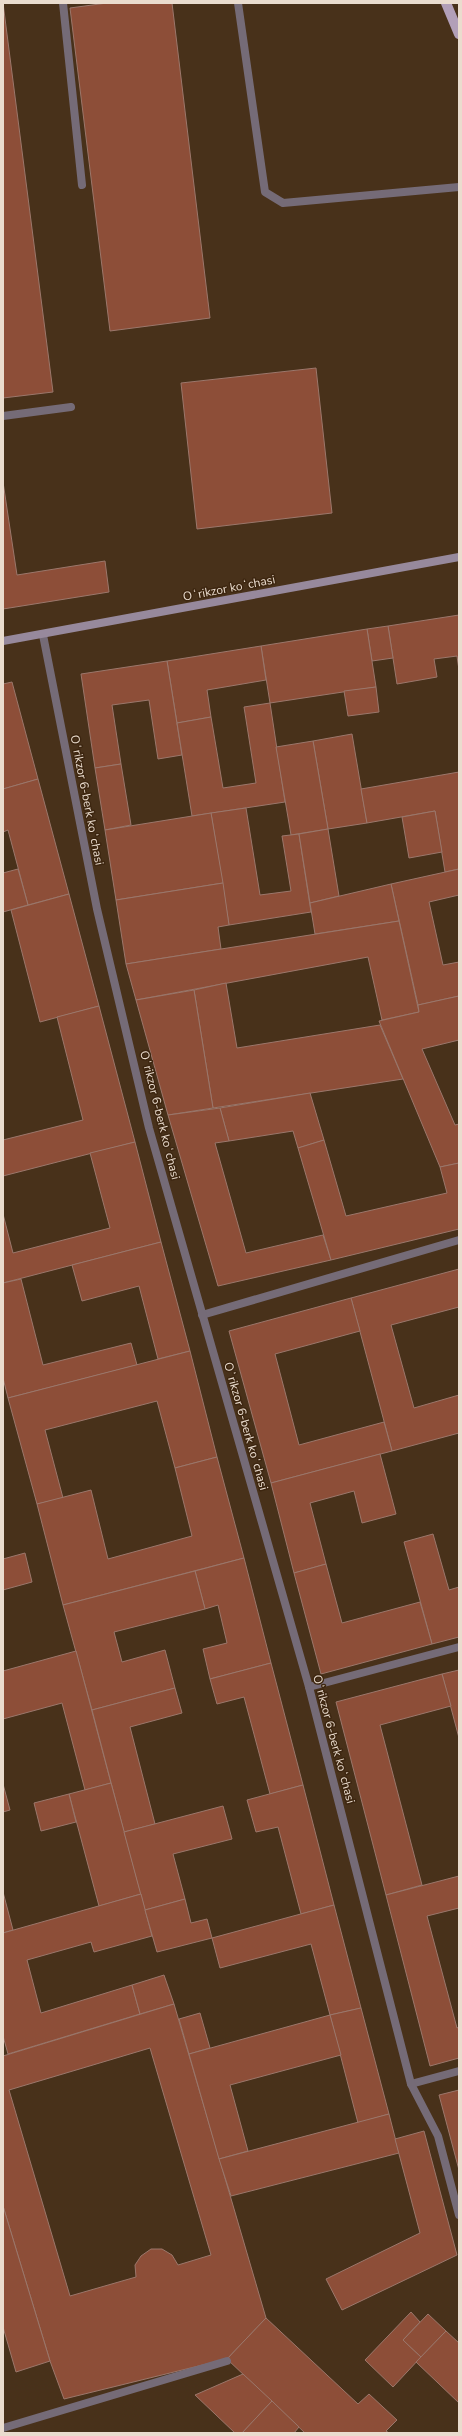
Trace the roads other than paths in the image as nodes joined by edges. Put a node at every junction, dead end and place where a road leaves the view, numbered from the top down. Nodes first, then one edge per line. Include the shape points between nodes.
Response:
1 (63, 3) edge
2 (238, 3) edge
3 (446, 3) edge
4 (459, 34) edge
5 (82, 185) dead end
6 (459, 187) edge
7 (71, 407) dead end
8 (3, 416) edge
9 (459, 557) edge
10 (43, 635) junction
11 (3, 641) edge
12 (459, 1240) edge
13 (202, 1315) junction
14 (459, 1647) edge
15 (309, 1687) junction
16 (459, 2071) edge
17 (411, 2084) junction
18 (459, 2215) edge
19 (227, 2361) dead end
20 (3, 2428) edge

1 - 5 street
2 - 6 street via 265,192 283,203
3 - 4 main road
7 - 8 street
9 - 10 main road, Oʻrikzor koʻchasi
10 - 11 main road, Oʻrikzor koʻchasi
10 - 13 street, Oʻrikzor 6-berk koʻchasi via 97,909 149,1128
12 - 13 street
13 - 15 street, Oʻrikzor 6-berk koʻchasi
14 - 15 street
15 - 17 street, Oʻrikzor 6-berk koʻchasi
16 - 17 street
17 - 18 street, Oʻrikzor 6-berk koʻchasi via 438,2136
19 - 20 street

